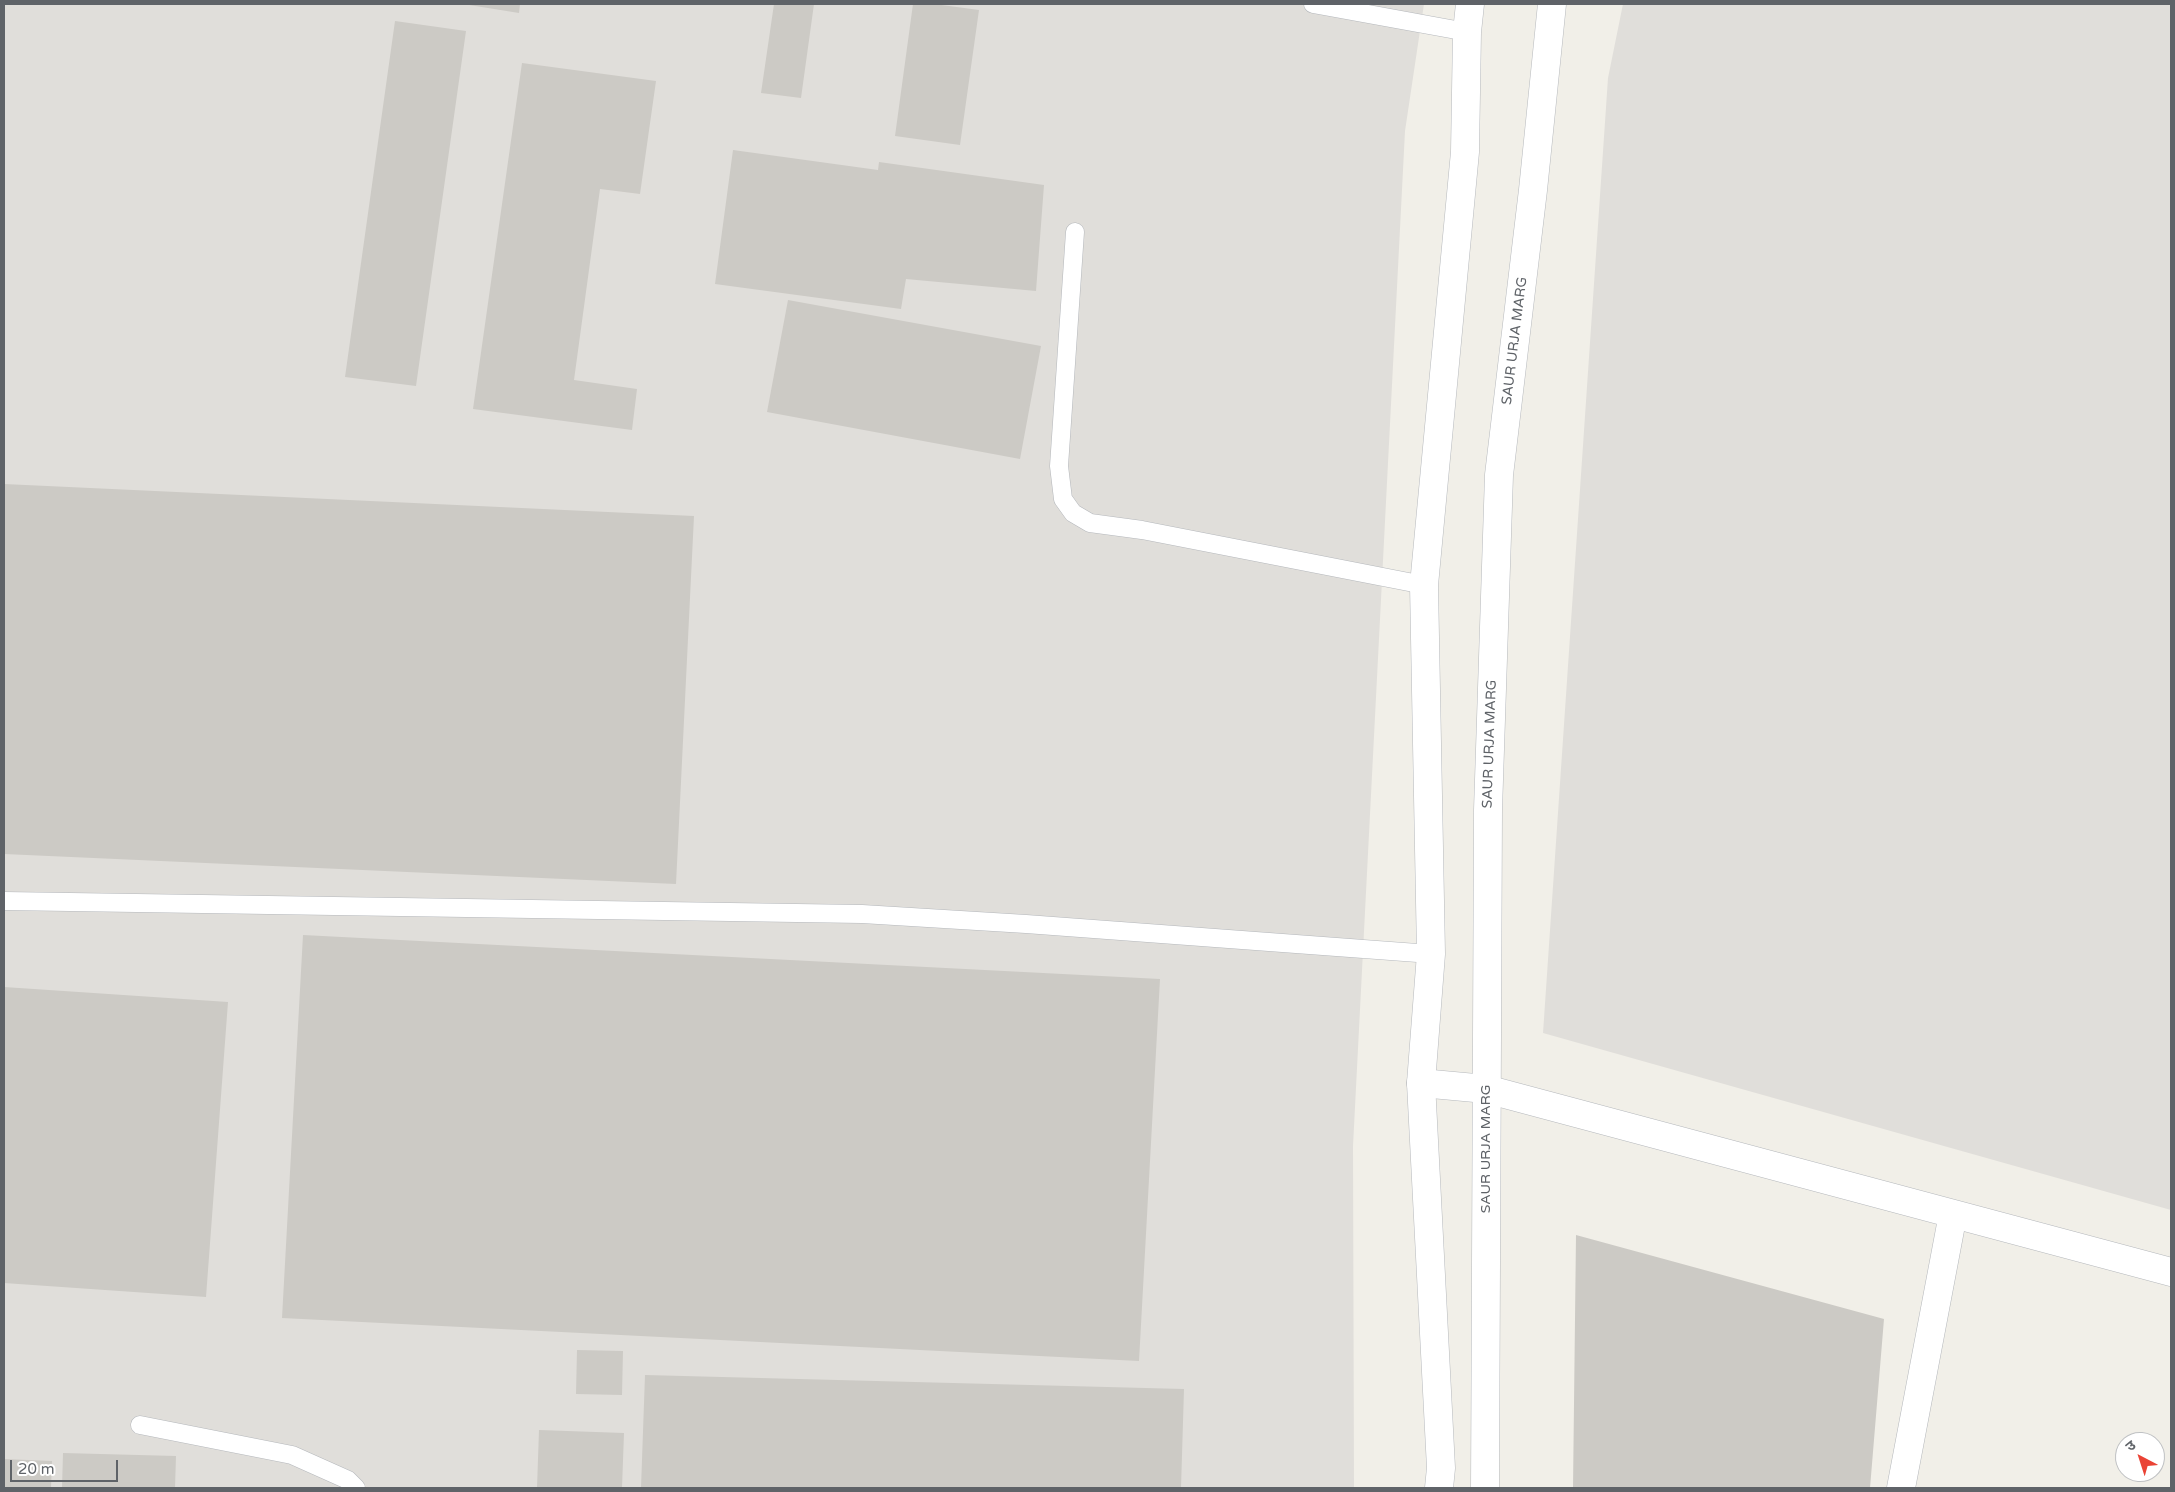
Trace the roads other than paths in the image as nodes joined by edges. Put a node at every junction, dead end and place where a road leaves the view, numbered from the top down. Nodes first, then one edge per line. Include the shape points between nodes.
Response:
1 (1313, 4) edge
2 (1470, 4) edge
3 (1552, 4) edge
4 (1467, 32) junction
5 (1075, 232) dead end
6 (1424, 585) junction
7 (4, 901) edge
8 (1431, 954) junction
9 (1422, 1083) junction
10 (1486, 1089) junction
11 (1953, 1214) junction
12 (2171, 1272) edge
13 (140, 1425) dead end
14 (356, 1488) edge
15 (1439, 1488) edge
16 (1485, 1488) edge
17 (1902, 1488) edge

1 - 4 lane
2 - 4 street
3 - 10 street, SAUR URJA MARG via 1499,476 1488,810
4 - 6 street via 1465,152
5 - 6 lane via 1058,466 1063,499 1073,513 1090,523 1142,530
6 - 8 street
7 - 8 lane via 862,914
8 - 9 street
9 - 10 street
9 - 15 street via 1441,1468
10 - 11 street
10 - 16 street, SAUR URJA MARG
11 - 12 street
11 - 17 street
13 - 14 lane via 292,1455 348,1480

